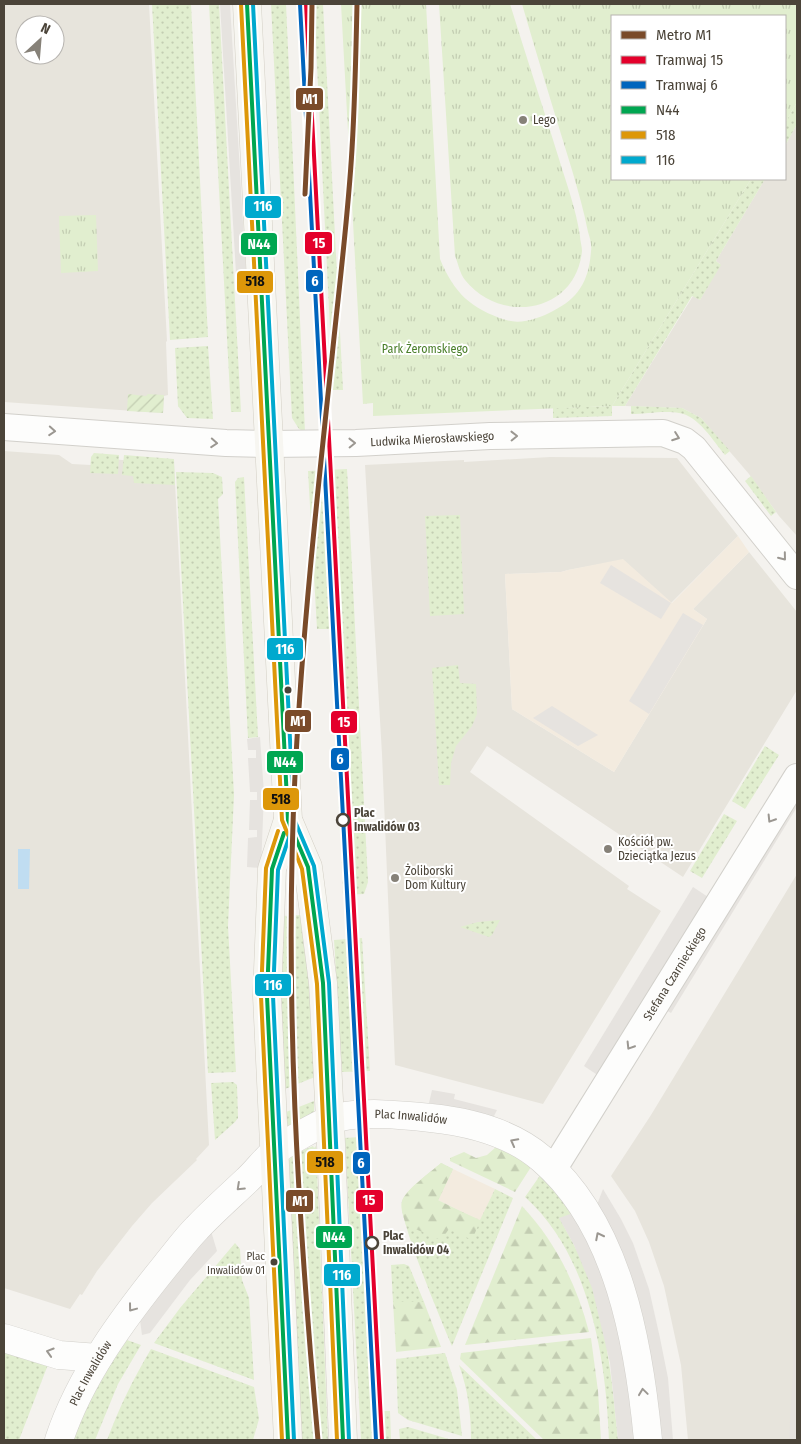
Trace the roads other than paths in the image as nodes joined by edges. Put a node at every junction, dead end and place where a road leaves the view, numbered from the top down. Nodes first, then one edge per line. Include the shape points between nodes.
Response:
1 (246, 4) edge
2 (4, 427) edge
3 (268, 444) junction
4 (797, 576) edge
5 (797, 777) edge
6 (288, 820) junction
7 (330, 1120) junction
8 (274, 1152) junction
9 (553, 1170) junction
10 (4, 1338) edge
11 (98, 1358) junction
12 (59, 1440) edge
13 (288, 1440) edge
14 (343, 1440) edge
15 (648, 1440) edge

1 - 3 main road
2 -> 3 street, Ludwika Mierosławskiego
3 -> 4 street, Ludwika Mierosławskiego via 663,433 694,448
3 - 6 main road
5 -> 9 street, Stefana Czarnieckiego
6 - 7 main road via 308,866 314,908 325,1007
6 - 8 main road via 272,869 267,978
7 - 8 street, Plac Inwalidów
9 -> 7 street, Plac Inwalidów via 541,1158 506,1137 452,1120 392,1114
7 - 14 main road
8 -> 11 street, Plac Inwalidów via 195,1229 140,1296
8 - 13 main road
15 -> 9 street, Plac Inwalidów via 644,1394 631,1325 616,1274 581,1204
11 -> 10 street via 59,1355
11 - 12 street, Plac Inwalidów via 65,1420

